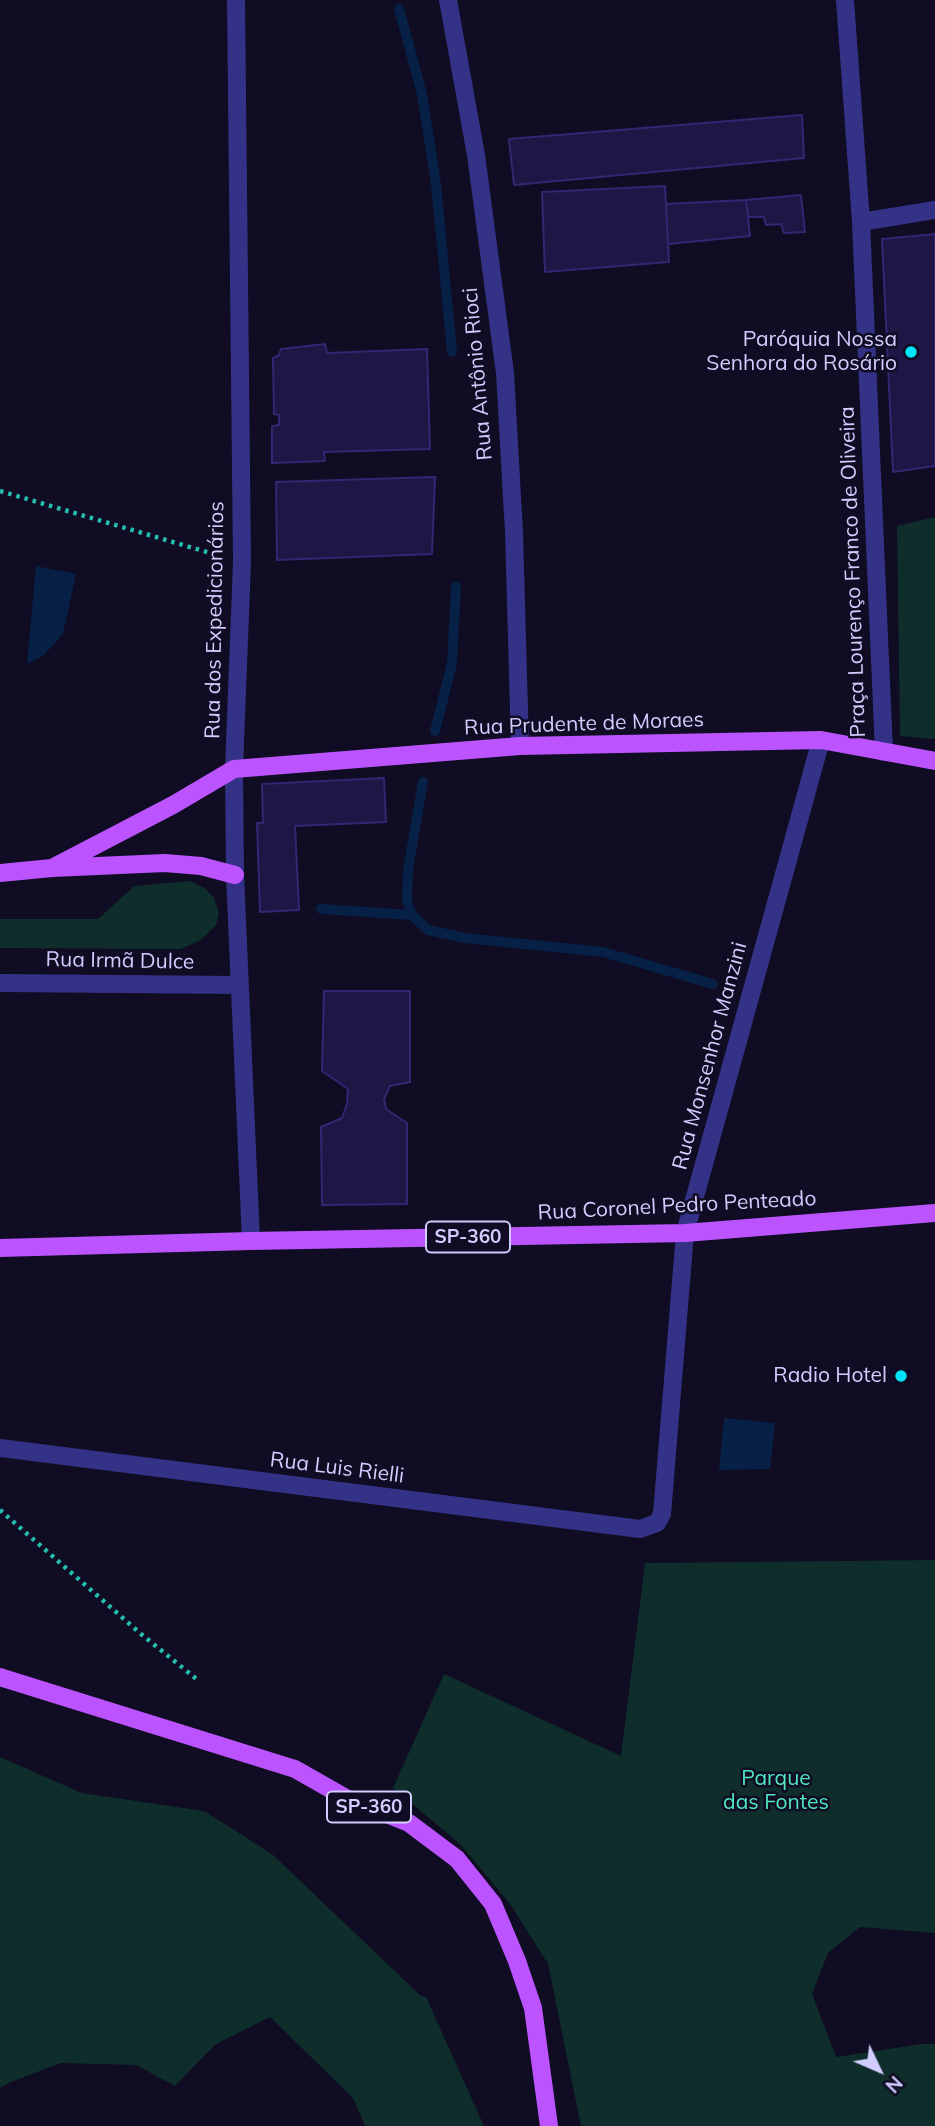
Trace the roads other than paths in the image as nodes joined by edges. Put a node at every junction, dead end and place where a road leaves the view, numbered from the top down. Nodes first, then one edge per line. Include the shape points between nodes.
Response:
1 (236, 0) edge
2 (448, 0) edge
3 (845, 0) edge
4 (935, 210) edge
5 (861, 222) junction
6 (821, 740) junction
7 (520, 746) junction
8 (884, 751) junction
9 (935, 761) edge
10 (234, 769) junction
11 (52, 868) junction
12 (0, 873) edge
13 (235, 874) junction
14 (0, 983) edge
15 (239, 985) junction
16 (935, 1213) edge
17 (685, 1233) junction
18 (251, 1241) junction
19 (0, 1248) edge
20 (0, 1448) edge
21 (662, 1514) joint
22 (0, 1677) edge
23 (549, 2126) edge

1 - 10 street, Rua dos Expedicionários via 242,562
2 - 7 street, Rua Antônio Rioci via 476,155 505,373
3 - 5 street, Praça Lourenço Franco de Oliveira
4 - 5 street
5 - 8 street, Praça Lourenço Franco de Oliveira
6 - 7 main road, Rua Prudente de Moraes
6 - 8 main road, Rua Prudente de Moraes
6 - 17 street, Rua Monsenhor Manzini
7 - 10 main road, Rua Prudente de Moraes
8 - 9 main road, Rua Prudente de Moraes
10 - 11 main road
10 - 13 street, Rua dos Expedicionários
11 - 12 main road
11 - 13 main road via 165,863
13 - 15 street, Rua dos Expedicionários
14 - 15 street, Rua Irmã Dulce
15 - 18 street, Rua dos Expedicionários
16 - 17 main road, Rua Coronel Pedro Penteado / SP-360
17 - 18 main road, Rua Coronel Pedro Penteado / SP-360
17 - 21 street, Rua Monsenhor Manzini
18 - 19 main road, Rua Coronel Pedro Penteado / SP-360
20 - 21 street, Rua Luis Rielli via 640,1529 657,1523
22 - 23 main road, SP-360 via 295,1769 346,1798 409,1823 457,1859 493,1904 517,1961 533,2008

